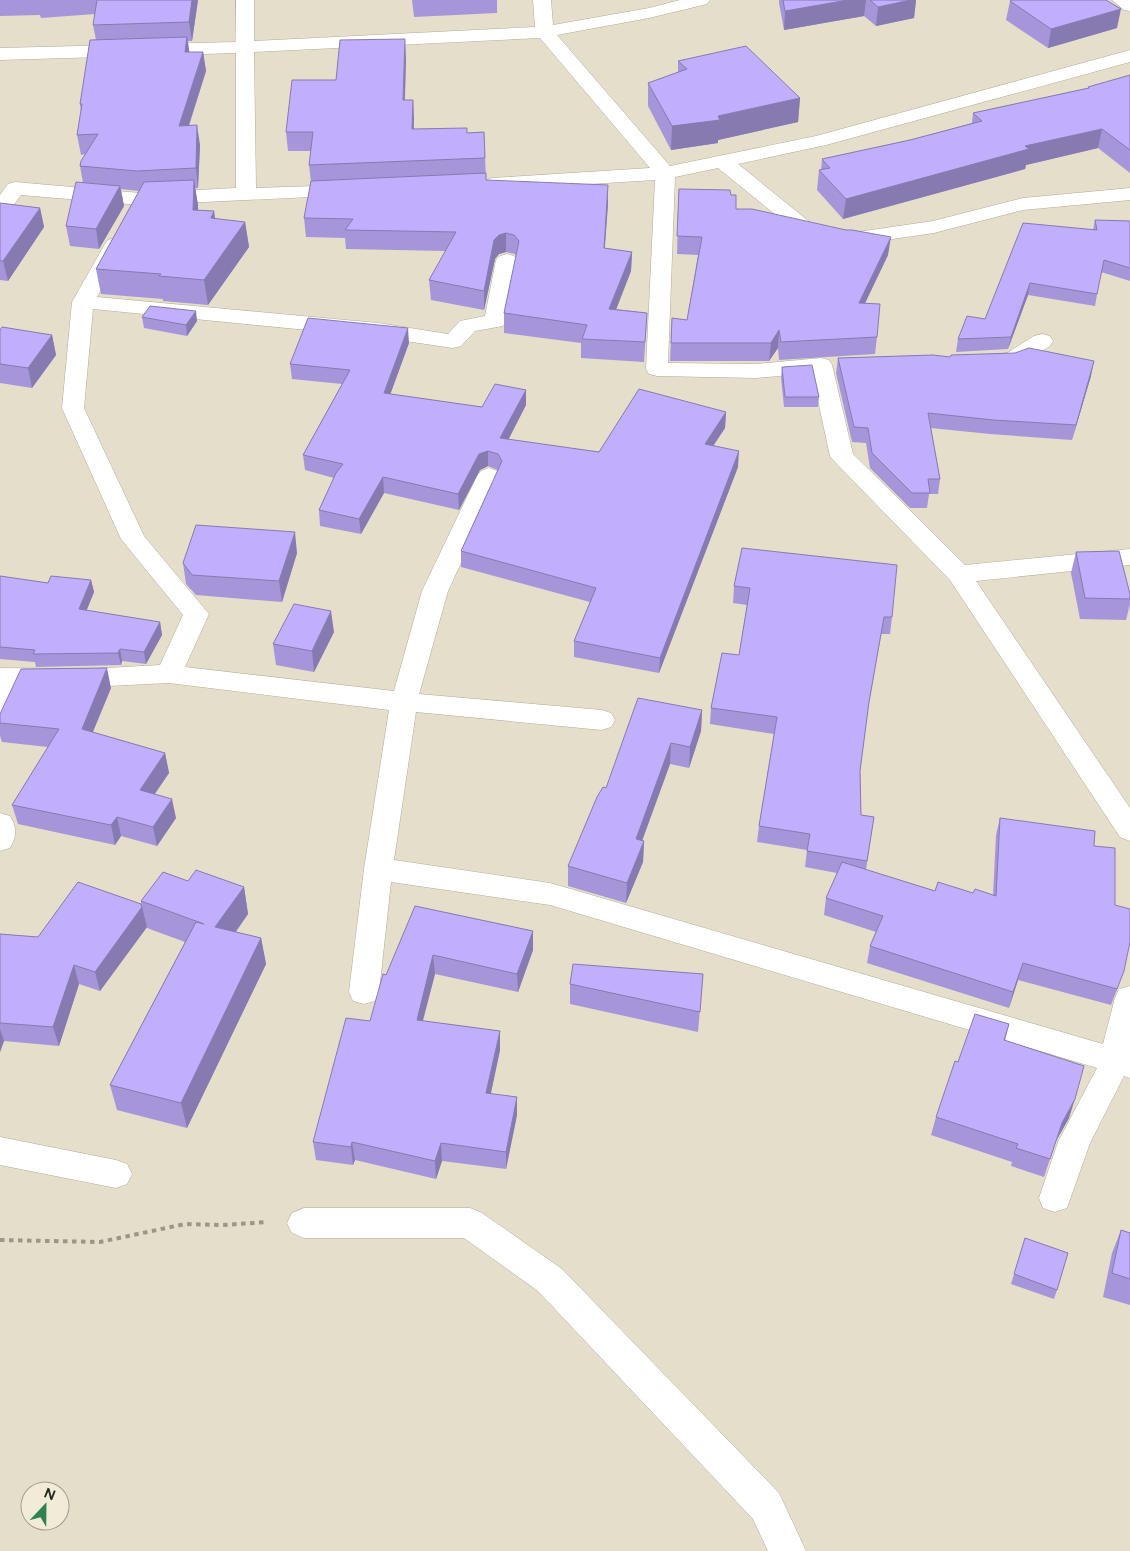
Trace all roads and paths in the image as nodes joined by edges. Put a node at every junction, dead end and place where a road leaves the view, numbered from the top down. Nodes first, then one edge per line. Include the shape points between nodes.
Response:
1 (245, 0) edge
2 (542, 0) edge
3 (701, 0) edge
4 (1121, 0) edge
5 (1130, 6) edge
6 (545, 32) junction
7 (246, 47) junction
8 (0, 54) edge
9 (1130, 56) edge
10 (722, 161) junction
11 (665, 173) junction
12 (476, 186) edge
13 (8, 188) edge
14 (360, 190) edge
15 (246, 194) junction
16 (1130, 194) edge
17 (0, 210) edge
18 (132, 214) junction
19 (507, 260) dead end
20 (83, 302) junction
21 (1042, 341) dead end
22 (973, 360) edge
23 (489, 476) dead end
24 (1130, 557) edge
25 (959, 574) junction
26 (169, 674) junction
27 (4, 677) edge
28 (404, 702) junction
29 (0, 706) edge
30 (602, 720) dead end
31 (0, 823) edge
32 (1130, 830) edge
33 (0, 840) edge
34 (378, 869) junction
35 (364, 992) dead end
36 (1130, 998) edge
37 (1123, 1063) edge
38 (0, 1151) edge
39 (116, 1174) dead end
40 (1055, 1198) dead end
41 (304, 1222) joint
42 (0, 1240) edge
43 (787, 1551) edge

1 - 7 street
2 - 6 street
3 - 6 street
4 - 5 street
6 - 7 street
6 - 11 street
7 - 8 street
7 - 15 street
9 - 10 street via 819,141
10 - 11 street
10 - 16 street via 810,233 844,240 934,227 1024,204
11 - 12 street
11 - 25 street via 656,369 756,371 830,364 842,456
13 - 17 street
13 - 18 street
14 - 15 street
15 - 18 street
18 - 20 street
19 - 20 street via 495,321 468,326 454,341 378,330
20 - 26 street via 73,408 132,539 196,614
21 - 22 street via 1012,360
23 - 28 street via 434,590
24 - 25 street
25 - 32 street
26 - 27 street via 88,678
26 - 28 street
27 - 29 street
28 - 30 street
28 - 34 street
31 - 33 street
34 - 35 street
34 - 37 street via 550,894
36 - 37 street via 1121,1032
37 - 40 street via 1074,1142
38 - 39 street
41 - 42 path via 186,1224 100,1242
41 - 43 street via 470,1223 550,1280 766,1506

